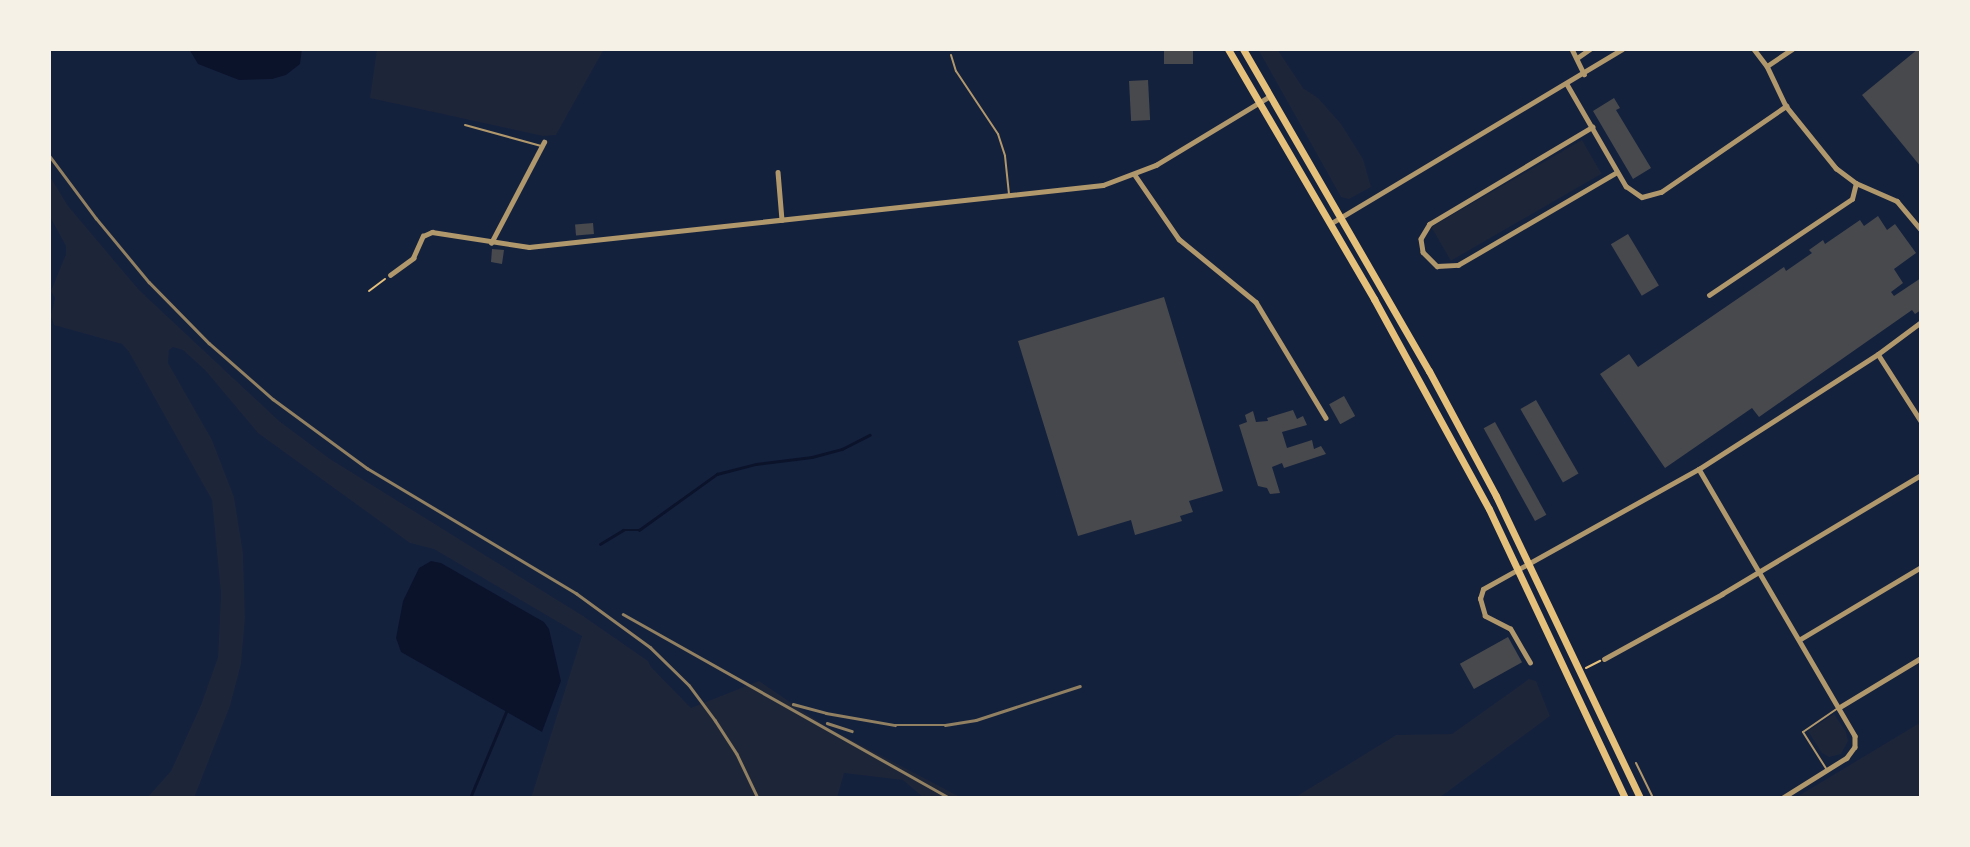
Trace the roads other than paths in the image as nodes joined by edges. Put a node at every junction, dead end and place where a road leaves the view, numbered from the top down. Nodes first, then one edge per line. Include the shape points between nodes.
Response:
1 (1228, 49) edge
2 (1572, 49) edge
3 (1590, 49) edge
4 (1622, 49) edge
5 (1754, 49) edge
6 (1792, 49) edge
7 (1245, 52) edge
8 (951, 55) dead end
9 (1577, 58) junction
10 (1768, 66) junction
11 (1584, 74) junction
12 (1567, 84) junction
13 (1270, 96) junction
14 (1260, 103) junction
15 (1787, 106) junction
16 (465, 125) dead end
17 (1593, 127) junction
18 (543, 144) joint
19 (778, 172) dead end
20 (1617, 172) junction
21 (1135, 175) junction
22 (1856, 183) junction
23 (1009, 196) junction
24 (1342, 218) junction
25 (782, 220) junction
26 (1330, 224) junction
27 (1921, 230) edge
28 (491, 243) junction
29 (390, 275) road end
30 (1709, 295) dead end
31 (1921, 322) edge
32 (1878, 354) junction
33 (1326, 418) dead end
34 (1921, 421) edge
35 (1699, 469) junction
36 (1921, 475) edge
37 (1528, 563) junction
38 (1921, 567) edge
39 (1518, 569) junction
40 (1757, 573) junction
41 (1799, 640) junction
42 (1921, 658) edge
43 (1604, 659) road end
44 (1530, 663) dead end
45 (1840, 707) junction
46 (1636, 763) dead end
47 (1828, 770) junction
48 (1625, 798) edge
49 (1640, 798) edge
50 (1653, 798) edge
51 (1783, 798) edge

1 - 14 main road
2 - 9 street
3 - 9 street
4 - 11 street
5 - 10 street
6 - 10 street
7 - 13 main road
8 - 23 lane via 956,71 998,134
9 - 11 street
10 - 15 street
11 - 12 street
12 - 17 street
12 - 24 street
13 - 14 street
13 - 24 main road
14 - 21 street
14 - 26 main road
15 - 20 street via 1652,197 1633,192
15 - 22 street via 1836,168
16 - 18 lane
17 - 20 street
17 - 20 street via 1430,224 1421,239 1423,252 1437,266 1458,265
18 - 28 street
19 - 25 street
21 - 23 street via 1080,189
21 - 33 street via 1192,253 1256,302
22 - 27 street via 1897,201
22 - 30 street via 1852,199
23 - 25 street
24 - 26 street
24 - 37 main road via 1429,371
25 - 28 street via 529,247
26 - 39 main road via 1417,375
28 - 29 street via 427,233 413,258
31 - 32 street
32 - 34 street
32 - 35 street
35 - 37 street
35 - 40 street
36 - 40 street
37 - 39 street
37 - 49 main road
38 - 41 street
39 - 44 street via 1483,589 1480,599 1485,616 1510,629
39 - 48 main road
40 - 41 street
40 - 43 street
41 - 45 street
42 - 45 street
45 - 47 street via 1855,736 1853,753
45 - 47 lane via 1802,732
46 - 50 lane
47 - 51 street

